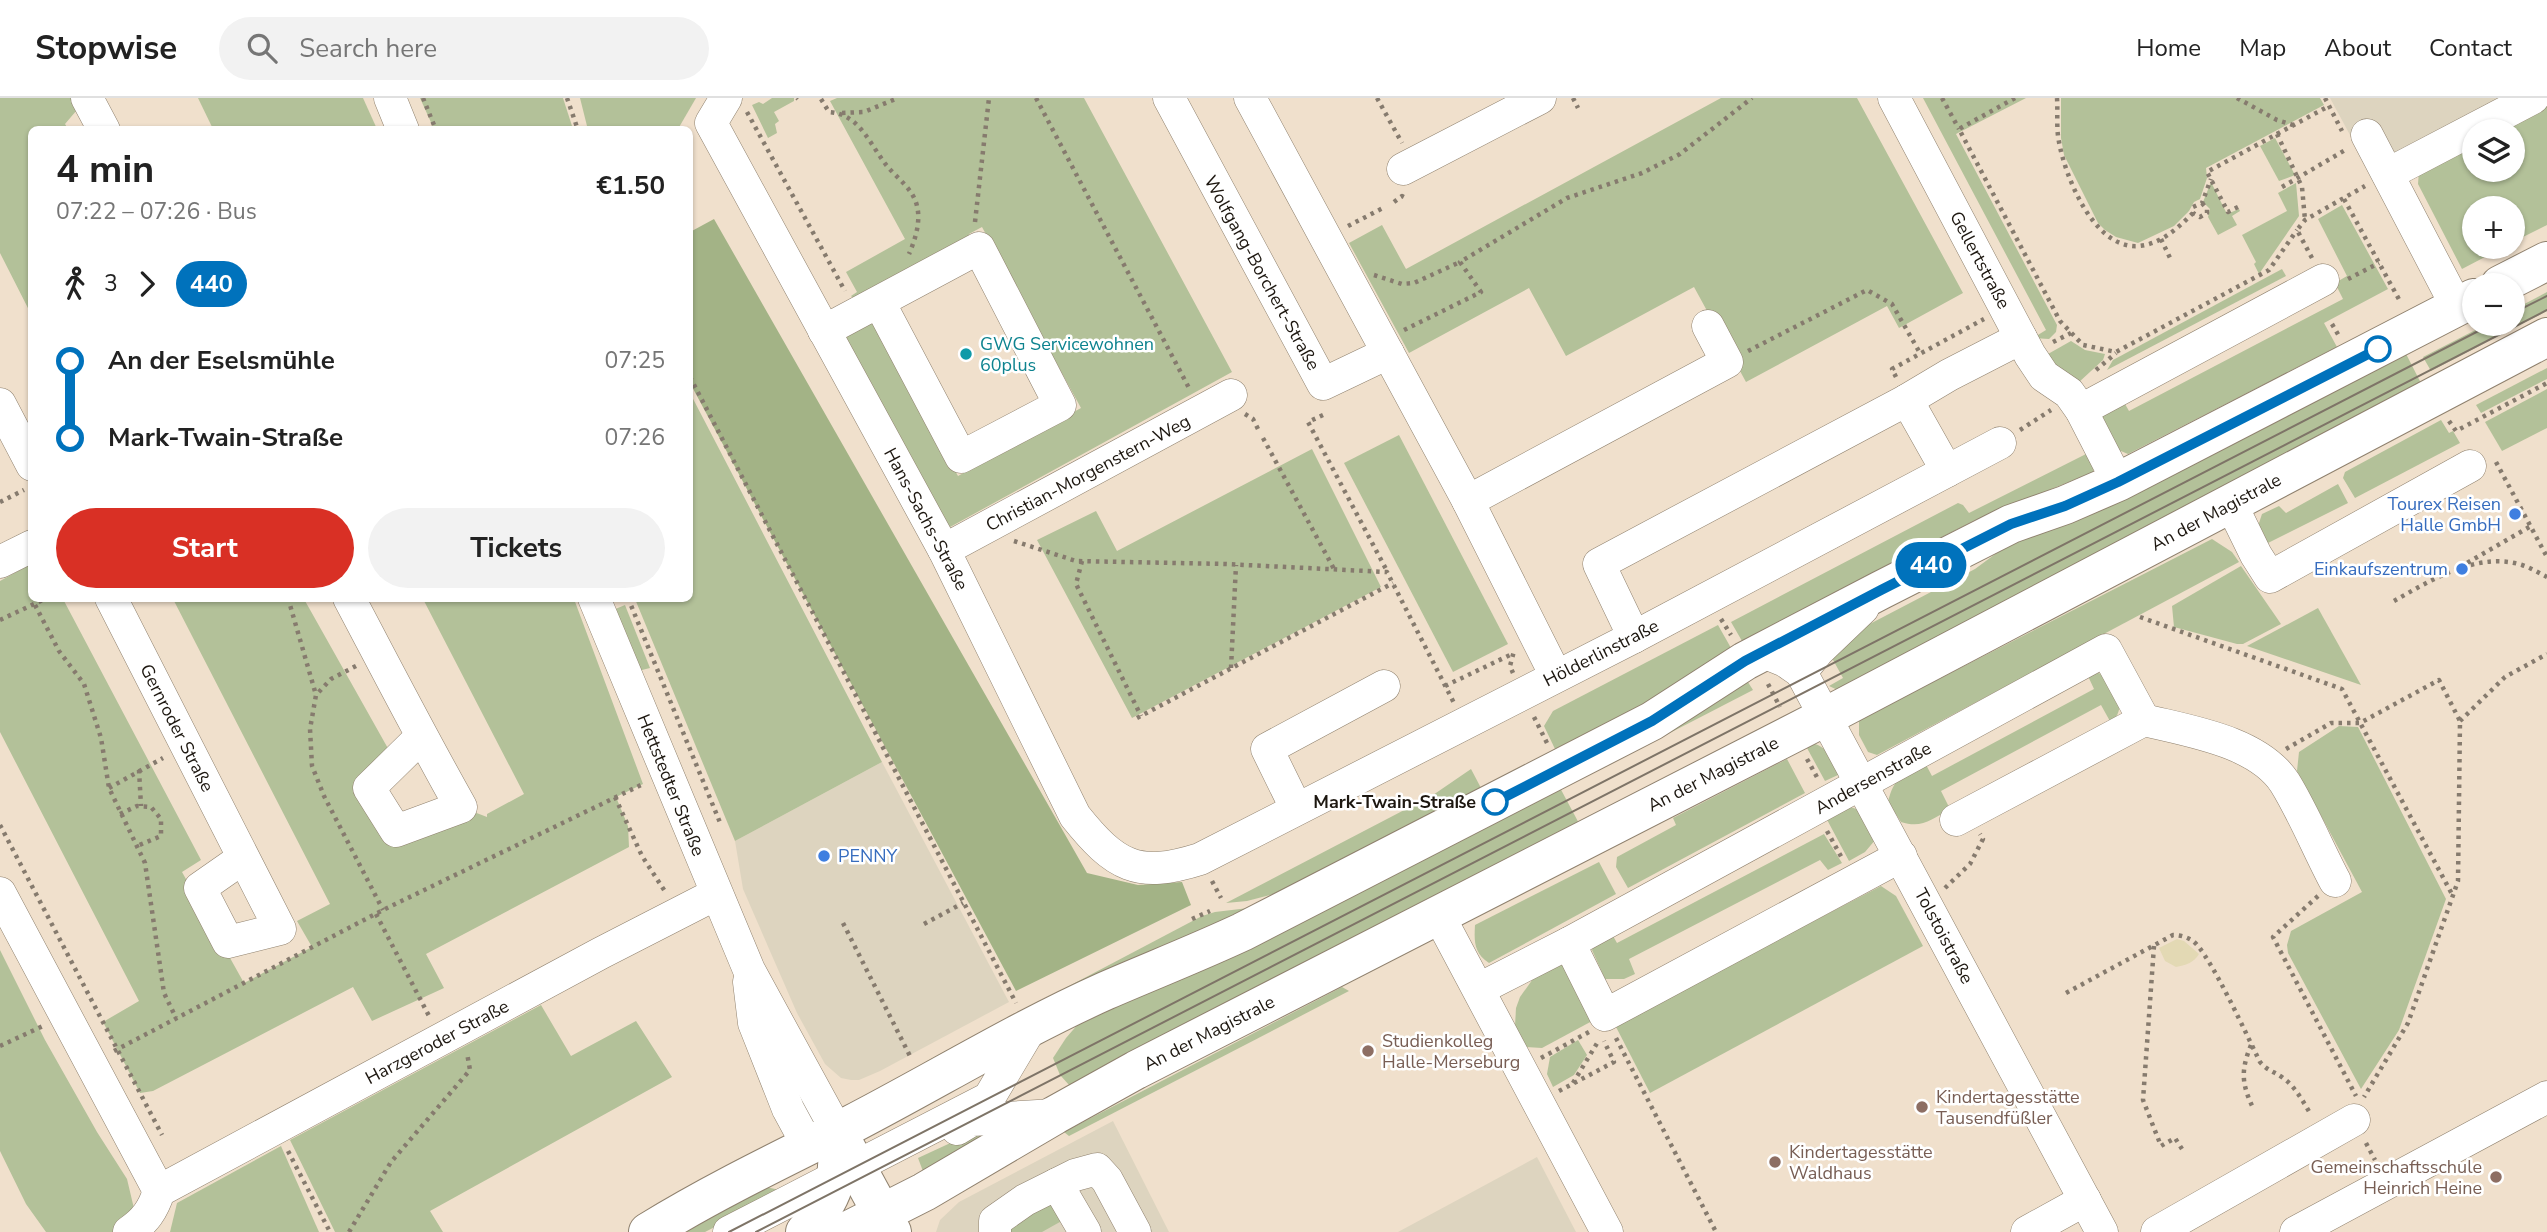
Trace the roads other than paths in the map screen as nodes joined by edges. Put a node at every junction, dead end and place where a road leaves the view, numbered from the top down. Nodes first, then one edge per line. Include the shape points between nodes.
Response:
1 (88, 98) edge
2 (390, 98) edge
3 (1169, 98) edge
4 (1250, 98) edge
5 (1540, 98) edge
6 (1894, 98) edge
7 (2533, 98) edge
8 (735, 102) edge
9 (102, 126) edge
10 (401, 126) edge
11 (2359, 141) road end
12 (1408, 178) road end
13 (2379, 179) junction
14 (2547, 261) edge
15 (2524, 273) edge
16 (2323, 280) road end
17 (2462, 297) edge
18 (2462, 305) edge
19 (868, 308) junction
20 (1708, 326) dead end
21 (824, 331) junction
22 (2547, 337) edge
23 (2021, 338) junction
24 (1384, 347) junction
25 (1231, 395) dead end
26 (1907, 400) junction
27 (0, 404) edge
28 (2081, 410) junction
29 (2000, 443) road end
30 (28, 457) edge
31 (2481, 461) road end
32 (1947, 471) junction
33 (2118, 482) junction
34 (1468, 501) junction
35 (2231, 504) junction
36 (28, 548) edge
37 (944, 550) junction
38 (0, 562) edge
39 (1881, 590) junction
40 (113, 602) edge
41 (351, 602) edge
42 (596, 602) edge
43 (1634, 637) junction
44 (1763, 652) junction
45 (1801, 672) junction
46 (1556, 676) junction
47 (1384, 686) dead end
48 (1825, 717) junction
49 (2144, 720) junction
50 (421, 737) dead end
51 (1861, 784) junction
52 (1296, 808) junction
53 (1966, 822) road end
54 (1901, 856) junction
55 (243, 858) dead end
56 (1200, 859) joint
57 (2335, 881) road end
58 (0, 893) edge
59 (716, 894) junction
60 (1439, 916) junction
61 (1569, 943) junction
62 (1479, 989) junction
63 (1023, 1016) junction
64 (2547, 1097) edge
65 (2354, 1120) road end
66 (822, 1139) junction
67 (172, 1184) junction
68 (1057, 1184) junction
69 (2085, 1200) junction
70 (842, 1209) edge
71 (129, 1232) edge
72 (648, 1232) edge
73 (729, 1232) edge
74 (755, 1232) edge
75 (995, 1232) edge
76 (1084, 1232) edge
77 (1135, 1232) edge
78 (1607, 1232) edge
79 (2027, 1232) edge
80 (2102, 1232) edge
81 (2157, 1232) edge
82 (2297, 1232) edge

1 - 9 street
2 - 10 street
3 - 24 street, Wolfgang-Borchert-Straße via 1323,384
4 - 24 street
5 - 12 street
6 - 23 street, Gellertstraße
7 - 13 street
8 - 21 street, Hans-Sachs-Straße via 711,123
11 - 13 street
13 - 17 street
14 - 15 main road
16 - 28 street
18 - 33 main road
19 - 19 street via 979,248 1060,405 961,457
19 - 21 street
20 - 34 street via 1727,362
21 - 37 street, Hans-Sachs-Straße
22 - 35 main road, An der Magistrale
23 - 26 street
23 - 28 street, Gellertstraße via 2044,376 2069,393
24 - 34 street
25 - 37 street, Christian-Morgenstern-Weg
26 - 32 street
26 - 43 street via 1599,564
27 - 30 street
28 - 33 street, Gellertstraße
29 - 32 street, Hölderlinstraße
31 - 35 street via 2270,577
32 - 43 street, Hölderlinstraße
33 - 39 main road via 2011,524
34 - 46 street
35 - 48 main road, An der Magistrale
36 - 38 street
37 - 56 street, Hans-Sachs-Straße via 1075,816 1106,851 1141,867 1163,869
39 - 44 main road
39 - 45 street
40 - 55 street, Gernroder Straße
41 - 50 street
42 - 59 street, Hettstedter Straße
43 - 46 street, Hölderlinstraße
44 - 45 street
44 - 63 main road via 1652,721 1285,910 1104,992
45 - 48 street, Tolstoistraße
46 - 52 street, Hölderlinstraße
47 - 52 street via 1267,749
48 - 51 street, Tolstoistraße
48 - 60 main road, An der Magistrale
49 - 51 street, Andersenstraße via 2106,650
49 - 53 street
49 - 57 street via 2219,738 2264,761 2284,781
51 - 54 street, Tolstoistraße
51 - 61 street, Andersenstraße
52 - 56 street, Hölderlinstraße
54 - 61 street via 1605,1015
54 - 69 street, Tolstoistraße
58 - 67 street via 104,1056
59 - 66 street, Hettstedter Straße via 749,970 754,1023 788,1109
59 - 67 street, Harzgeroder Straße
60 - 62 street
60 - 70 main road, An der Magistrale via 1136,1070 924,1192
61 - 62 street, Andersenstraße
62 - 78 street
63 - 66 main road
63 - 70 street via 989,1097
64 - 82 street
65 - 81 street
66 - 70 main road
66 - 72 main road via 696,1202
67 - 71 street via 144,1222
68 - 75 street via 1004,1213 995,1221
68 - 76 street
68 - 77 street via 1097,1169
69 - 79 street
69 - 80 street, Tolstoistraße
70 - 73 street
70 - 74 street

